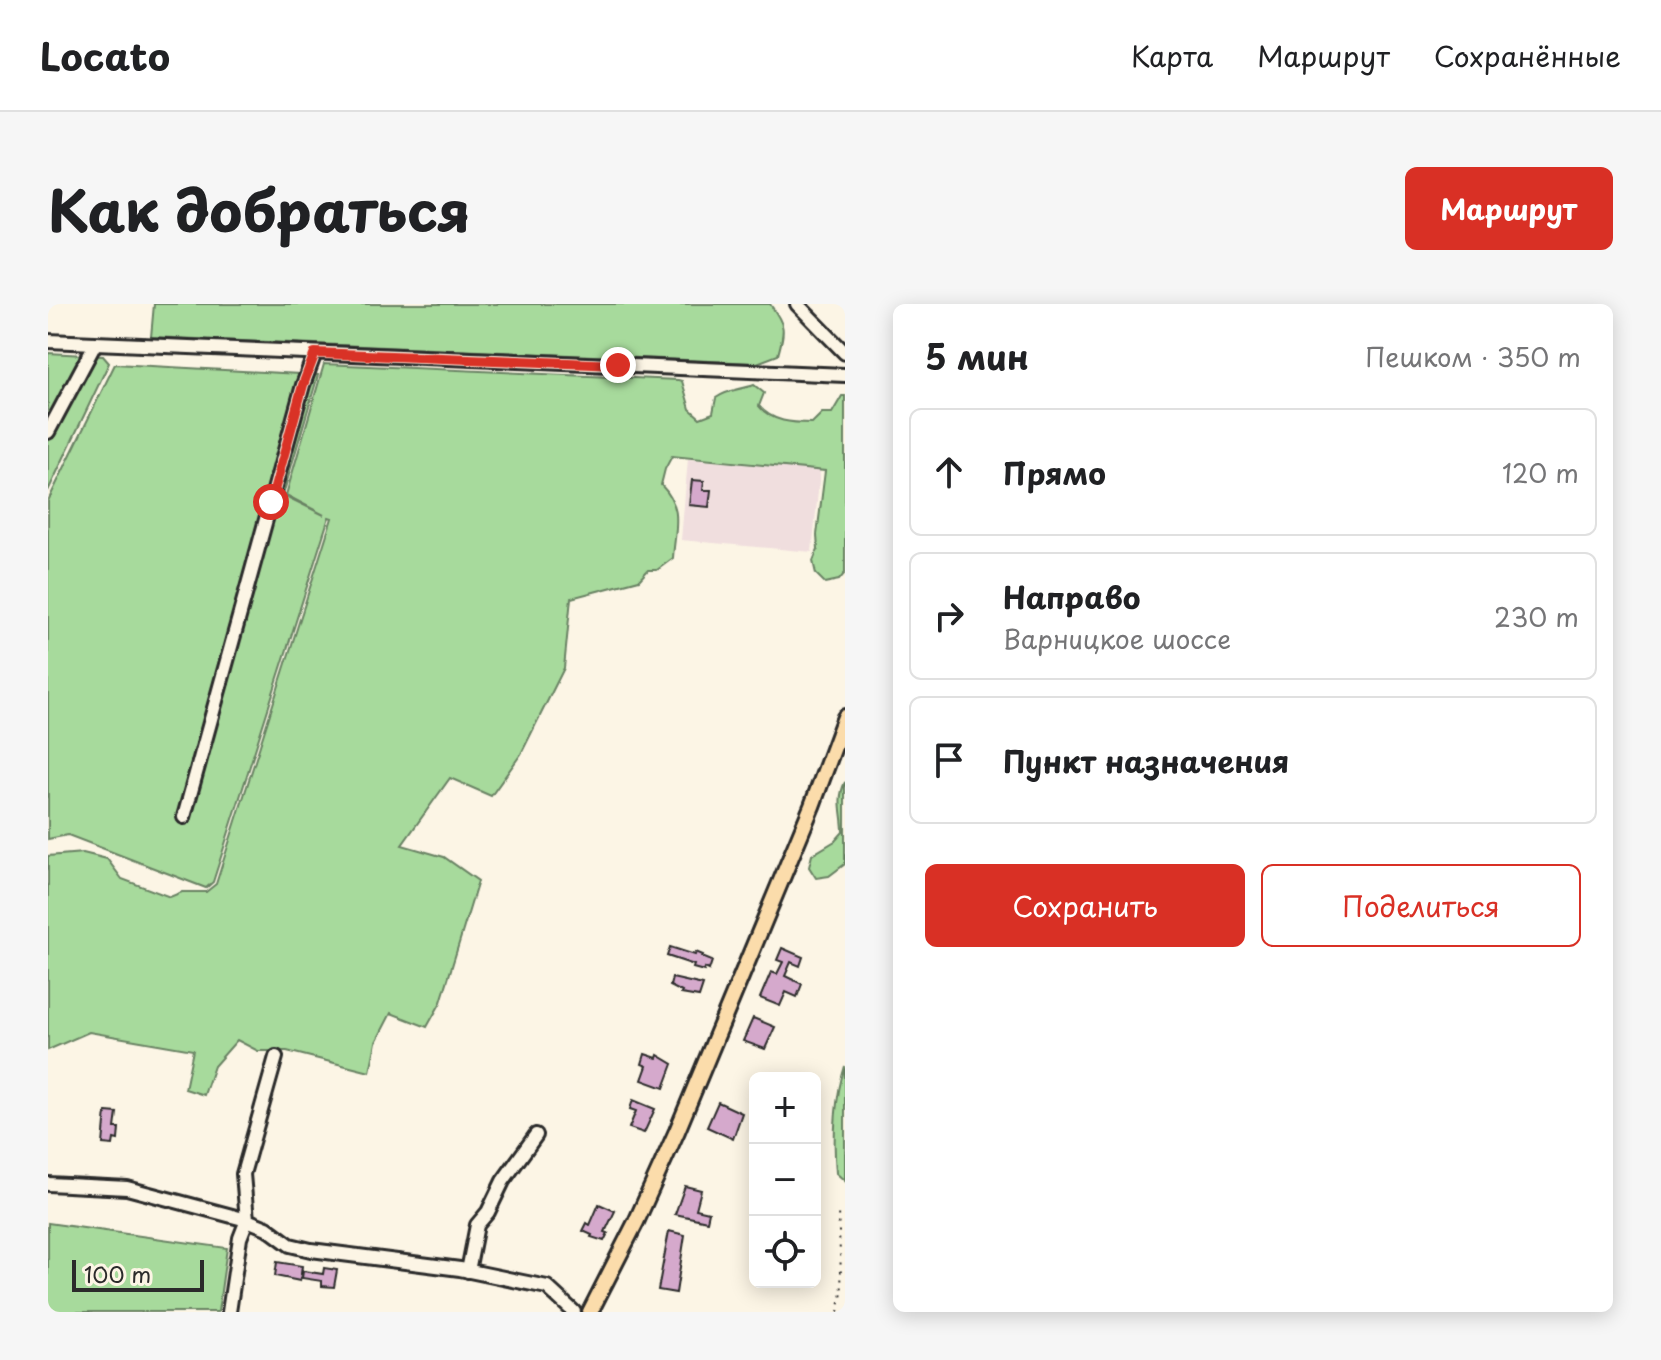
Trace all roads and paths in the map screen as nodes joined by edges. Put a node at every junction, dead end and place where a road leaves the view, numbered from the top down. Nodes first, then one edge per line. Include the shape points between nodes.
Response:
1 (797, 304) edge
2 (48, 341) edge
3 (95, 344) junction
4 (315, 353) junction
5 (845, 353) edge
6 (845, 375) edge
7 (48, 432) edge
8 (845, 717) edge
9 (184, 817) dead end
10 (276, 1057) dead end
11 (536, 1135) dead end
12 (48, 1184) edge
13 (838, 1212) dead end
14 (247, 1220) junction
15 (468, 1271) junction
16 (229, 1312) edge
17 (574, 1312) edge
18 (590, 1312) edge
19 (838, 1312) edge

1 - 5 street
2 - 3 street
3 - 4 street
3 - 7 street
4 - 6 street
4 - 9 street
8 - 18 main road via 659,1172
10 - 14 street via 243,1174
11 - 15 street via 477,1225
12 - 14 street via 127,1188
13 - 19 path
14 - 15 street via 290,1245 311,1250
14 - 16 street
15 - 17 street via 547,1287

